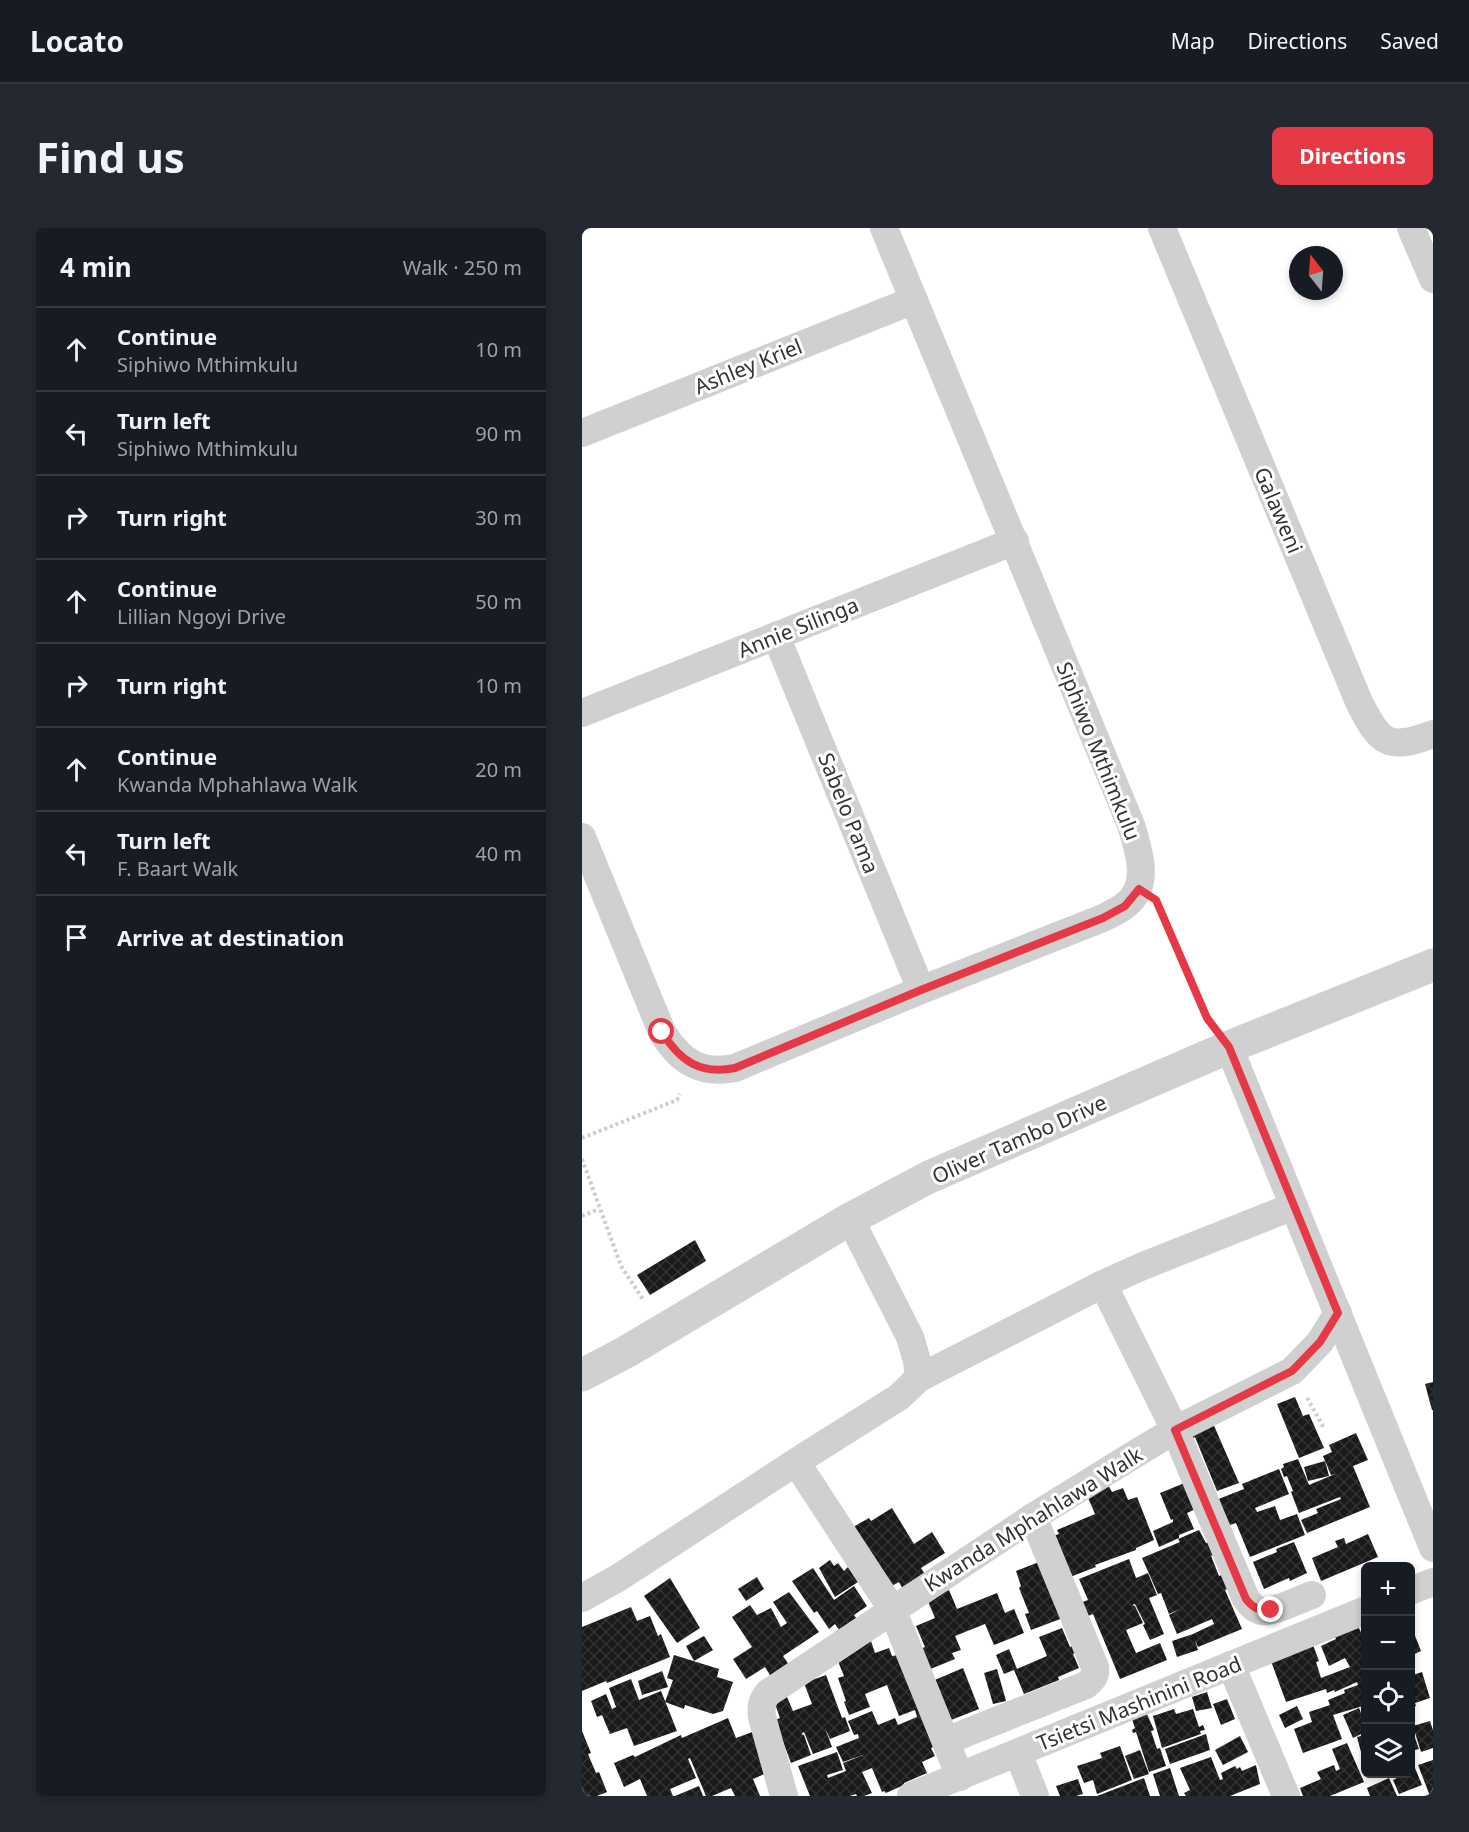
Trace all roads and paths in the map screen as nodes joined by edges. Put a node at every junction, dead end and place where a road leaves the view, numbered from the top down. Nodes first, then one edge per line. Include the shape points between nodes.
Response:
1 (884, 228) edge
2 (1162, 228) edge
3 (1411, 228) edge
4 (1433, 279) edge
5 (914, 300) junction
6 (582, 433) edge
7 (1015, 541) junction
8 (776, 636) junction
9 (582, 713) edge
10 (1433, 734) edge
11 (582, 837) edge
12 (1139, 889) junction
13 (1433, 965) edge
14 (921, 990) junction
15 (1229, 1047) junction
16 (694, 1066) junction
17 (582, 1138) edge
18 (582, 1160) edge
19 (1294, 1206) junction
20 (599, 1209) junction
21 (582, 1216) edge
22 (850, 1219) junction
23 (1103, 1284) junction
24 (1338, 1313) junction
25 (662, 1330) junction
26 (626, 1352) junction
27 (582, 1375) edge
28 (919, 1378) junction
29 (582, 1398) edge
30 (1175, 1430) junction
31 (796, 1462) junction
32 (1033, 1517) junction
33 (1433, 1548) edge
34 (1433, 1582) edge
35 (1415, 1589) edge
36 (1312, 1594) dead end
37 (582, 1598) edge
38 (892, 1609) junction
39 (1361, 1612) edge
40 (1231, 1665) junction
41 (946, 1741) junction
42 (1018, 1754) junction
43 (960, 1777) junction
44 (784, 1796) edge
45 (911, 1796) edge
46 (1035, 1796) edge
47 (1286, 1796) edge

1 - 5 street, Siphiwo Mthimkulu
2 - 10 street, Galaweni via 1371,726 1384,740 1396,744
3 - 4 street
5 - 6 street, Ashley Kriel
5 - 7 street, Siphiwo Mthimkulu
7 - 8 street, Annie Silinga
7 - 12 street, Siphiwo Mthimkulu via 1131,825 1142,872
8 - 9 street, Annie Silinga
8 - 14 street, Sabelo Pama
11 - 16 street via 662,1032 671,1047
12 - 14 street via 1125,906 1103,918
12 - 15 path via 1156,900 1207,1018
13 - 15 street, Oliver Tambo Drive
14 - 16 street via 735,1068 720,1071
15 - 19 street
15 - 22 street, Oliver Tambo Drive via 930,1178
16 - 17 path via 677,1100
18 - 20 path
19 - 23 street
19 - 24 street
20 - 21 path
20 - 25 path via 621,1266
22 - 25 street, Oliver Tambo Drive
22 - 28 street via 910,1337
23 - 28 street
23 - 30 street
24 - 30 street, Kwanda Mphahlawa Walk via 1320,1342 1292,1371
24 - 33 street
25 - 26 street, Oliver Tambo Drive
26 - 27 street, Oliver Tambo Drive
26 - 29 street, Oliver Tambo Drive
28 - 31 street via 899,1396
30 - 32 street, Kwanda Mphahlawa Walk
30 - 36 street via 1252,1607 1271,1610
31 - 37 street
31 - 38 street
32 - 38 street, Kwanda Mphahlawa Walk
32 - 41 street via 1096,1674 1086,1685
34 - 35 street
38 - 41 street
38 - 44 street, Kwanda Mphahlawa Walk via 762,1700 762,1717
39 - 40 street, Tsietsi Mashinini Road
40 - 42 street, Tsietsi Mashinini Road
40 - 47 street
41 - 43 street
42 - 43 street, Tsietsi Mashinini Road
42 - 46 street
43 - 45 street, Tsietsi Mashinini Road

